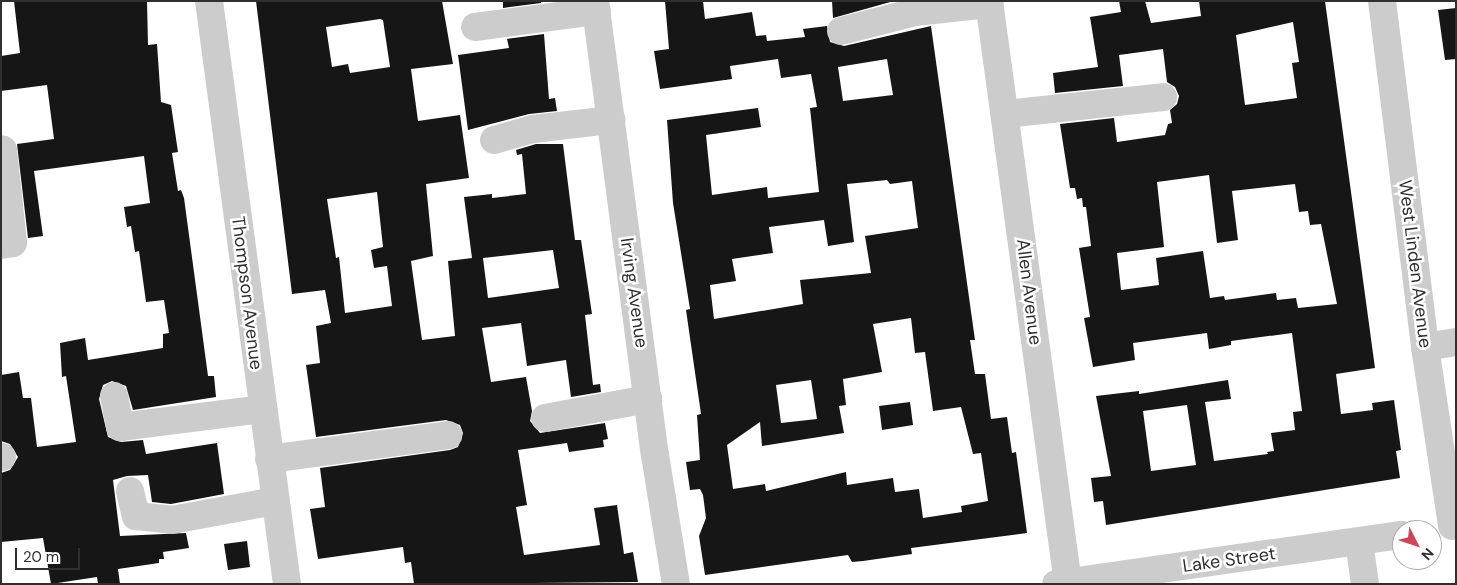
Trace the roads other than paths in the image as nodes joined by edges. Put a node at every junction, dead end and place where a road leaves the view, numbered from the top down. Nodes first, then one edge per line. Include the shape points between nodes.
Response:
1 (209, 1) edge
2 (1382, 1) edge
3 (990, 3) edge
4 (596, 6) edge
5 (475, 27) dead end
6 (841, 31) dead end
7 (1163, 97) dead end
8 (1005, 114) junction
9 (611, 120) junction
10 (494, 140) dead end
11 (3, 150) dead end
12 (1, 245) edge
13 (1456, 342) edge
14 (1426, 347) junction
15 (114, 396) dead end
16 (648, 399) junction
17 (263, 409) junction
18 (545, 418) dead end
19 (448, 435) dead end
20 (270, 460) junction
21 (130, 491) dead end
22 (275, 501) junction
23 (1446, 527) edge
24 (1392, 537) edge
25 (1360, 542) junction
26 (1064, 583) edge
27 (286, 584) edge
28 (676, 584) edge
29 (1365, 584) edge

1 - 17 street, Thompson Avenue
2 - 14 street, West Linden Avenue
3 - 6 street via 915,12
3 - 8 street, Allen Avenue
4 - 5 street
4 - 9 street, Irving Avenue
7 - 8 street
8 - 26 street, Allen Avenue
9 - 10 street via 533,129
9 - 16 street, Irving Avenue
11 - 12 street via 13,243
13 - 14 street
14 - 23 street, West Linden Avenue
15 - 17 street via 120,427
16 - 18 street
16 - 28 street, Irving Avenue
17 - 20 street, Thompson Avenue
19 - 20 street
20 - 22 street, Thompson Avenue
21 - 22 street via 136,516 172,520
22 - 27 street, Thompson Avenue
24 - 25 street, Lake Street
25 - 26 street, Lake Street
25 - 29 street

